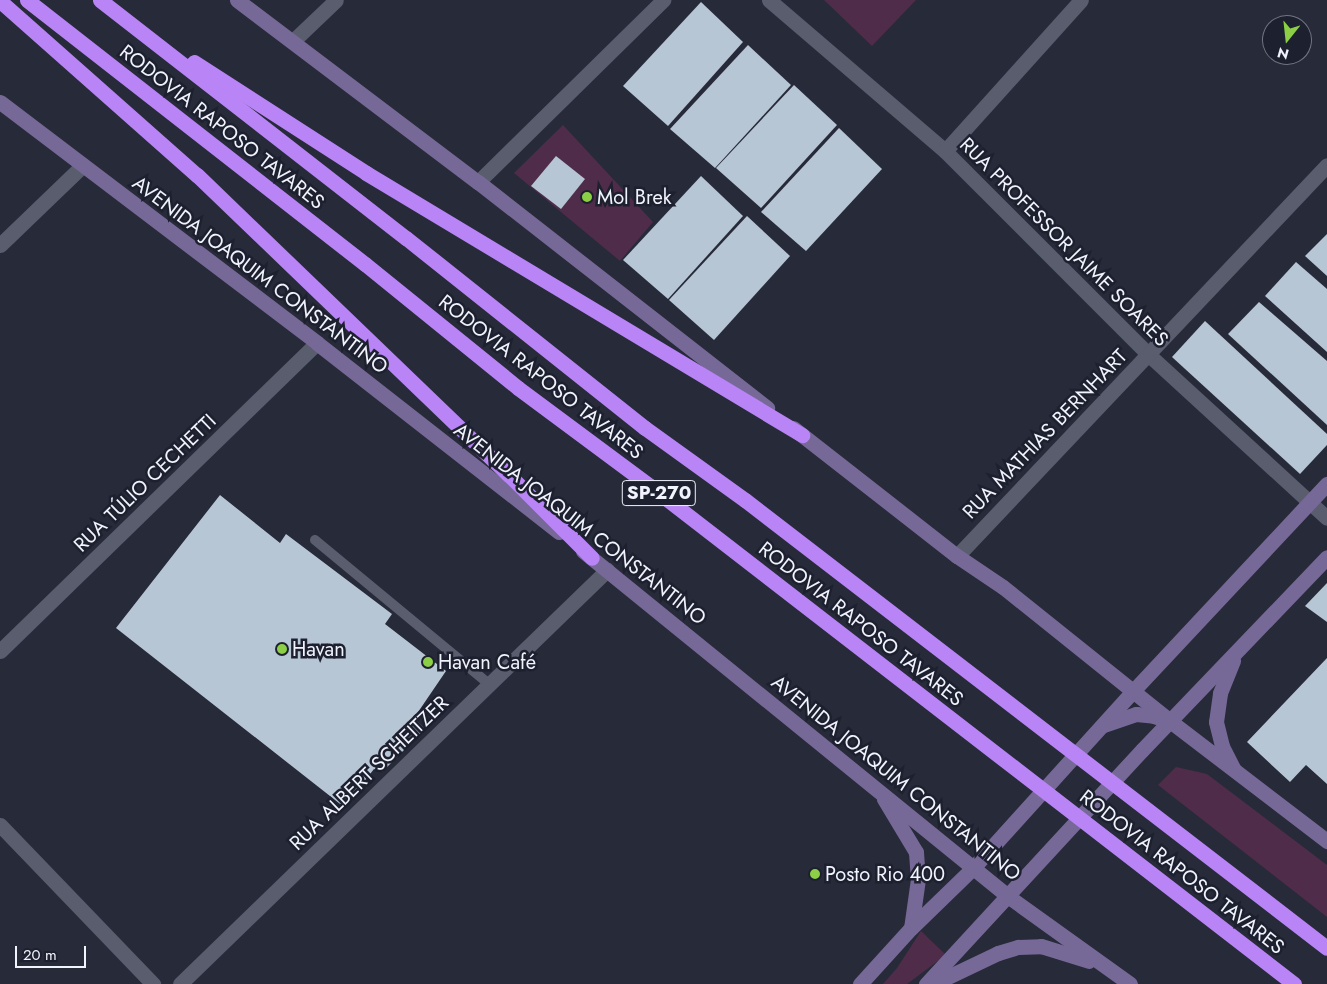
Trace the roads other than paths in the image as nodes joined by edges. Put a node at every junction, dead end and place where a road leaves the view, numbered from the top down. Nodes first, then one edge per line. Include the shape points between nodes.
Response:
1 (27, 0) edge
2 (101, 0) edge
3 (237, 0) edge
4 (336, 0) edge
5 (663, 0) edge
6 (769, 0) edge
7 (1081, 0) edge
8 (0, 1) edge
9 (293, 41) junction
10 (0, 102) edge
11 (945, 151) junction
12 (84, 165) junction
13 (1327, 165) edge
14 (478, 182) junction
15 (0, 245) edge
16 (318, 343) junction
17 (1148, 355) junction
18 (802, 435) junction
19 (1327, 484) edge
20 (1310, 502) junction
21 (1327, 518) edge
22 (315, 540) dead end
23 (957, 556) junction
24 (1327, 557) edge
25 (592, 558) junction
26 (608, 570) junction
27 (0, 651) edge
28 (1236, 653) junction
29 (489, 684) junction
30 (1133, 691) junction
31 (1170, 721) junction
32 (1100, 727) junction
33 (1235, 772) junction
34 (877, 787) junction
35 (0, 825) edge
36 (1327, 841) edge
37 (973, 868) junction
38 (1009, 897) junction
39 (911, 928) junction
40 (1327, 948) edge
41 (1101, 964) junction
42 (153, 984) edge
43 (180, 984) edge
44 (860, 984) edge
45 (926, 984) edge
46 (933, 984) edge
47 (1130, 984) edge
48 (1294, 984) edge

1 - 48 highway, RODOVIA RAPOSO TAVARES / SP-270 via 518,388 650,486
2 - 18 highway via 358,168
2 - 40 highway, RODOVIA RAPOSO TAVARES / SP-270 via 645,428 745,500
3 - 9 main road
4 - 9 street
5 - 14 street
6 - 11 street, RUA PROFESSOR JAIME SOARES
7 - 11 street
8 - 25 highway via 197,175
9 - 14 main road
10 - 12 main road, AVENIDA JOAQUIM CONSTANTINO
11 - 17 street, RUA PROFESSOR JAIME SOARES
12 - 15 street
12 - 16 main road, AVENIDA JOAQUIM CONSTANTINO
13 - 17 street, RUA MATHIAS BERNHART
14 - 18 main road
16 - 25 main road, AVENIDA JOAQUIM CONSTANTINO
16 - 27 street, RUA TÚLIO CECHETTI
17 - 20 street, RUA PROFESSOR JAIME SOARES
17 - 23 street, RUA MATHIAS BERNHART
18 - 23 main road
19 - 20 main road
20 - 21 street, RUA PROFESSOR JAIME SOARES
20 - 30 main road
22 - 29 lane
23 - 30 main road via 1002,587
24 - 28 main road
25 - 26 main road, AVENIDA JOAQUIM CONSTANTINO
26 - 29 street, RUA ALBERT SCHEITZER
26 - 34 main road, AVENIDA JOAQUIM CONSTANTINO
28 - 31 main road
28 - 33 main road via 1220,693 1216,722 1222,746
29 - 43 street, RUA ALBERT SCHEITZER
30 - 31 main road
30 - 32 main road
31 - 32 main road via 1136,714
31 - 33 main road
31 - 38 main road via 1038,861
32 - 37 main road
33 - 36 main road
34 - 37 main road, AVENIDA JOAQUIM CONSTANTINO
34 - 39 main road via 916,852 918,879
35 - 42 street
37 - 38 main road, AVENIDA JOAQUIM CONSTANTINO
37 - 39 main road
38 - 41 main road, AVENIDA JOAQUIM CONSTANTINO
38 - 45 main road
39 - 44 main road
41 - 46 main road via 1041,946 1018,947
41 - 47 main road, AVENIDA JOAQUIM CONSTANTINO

